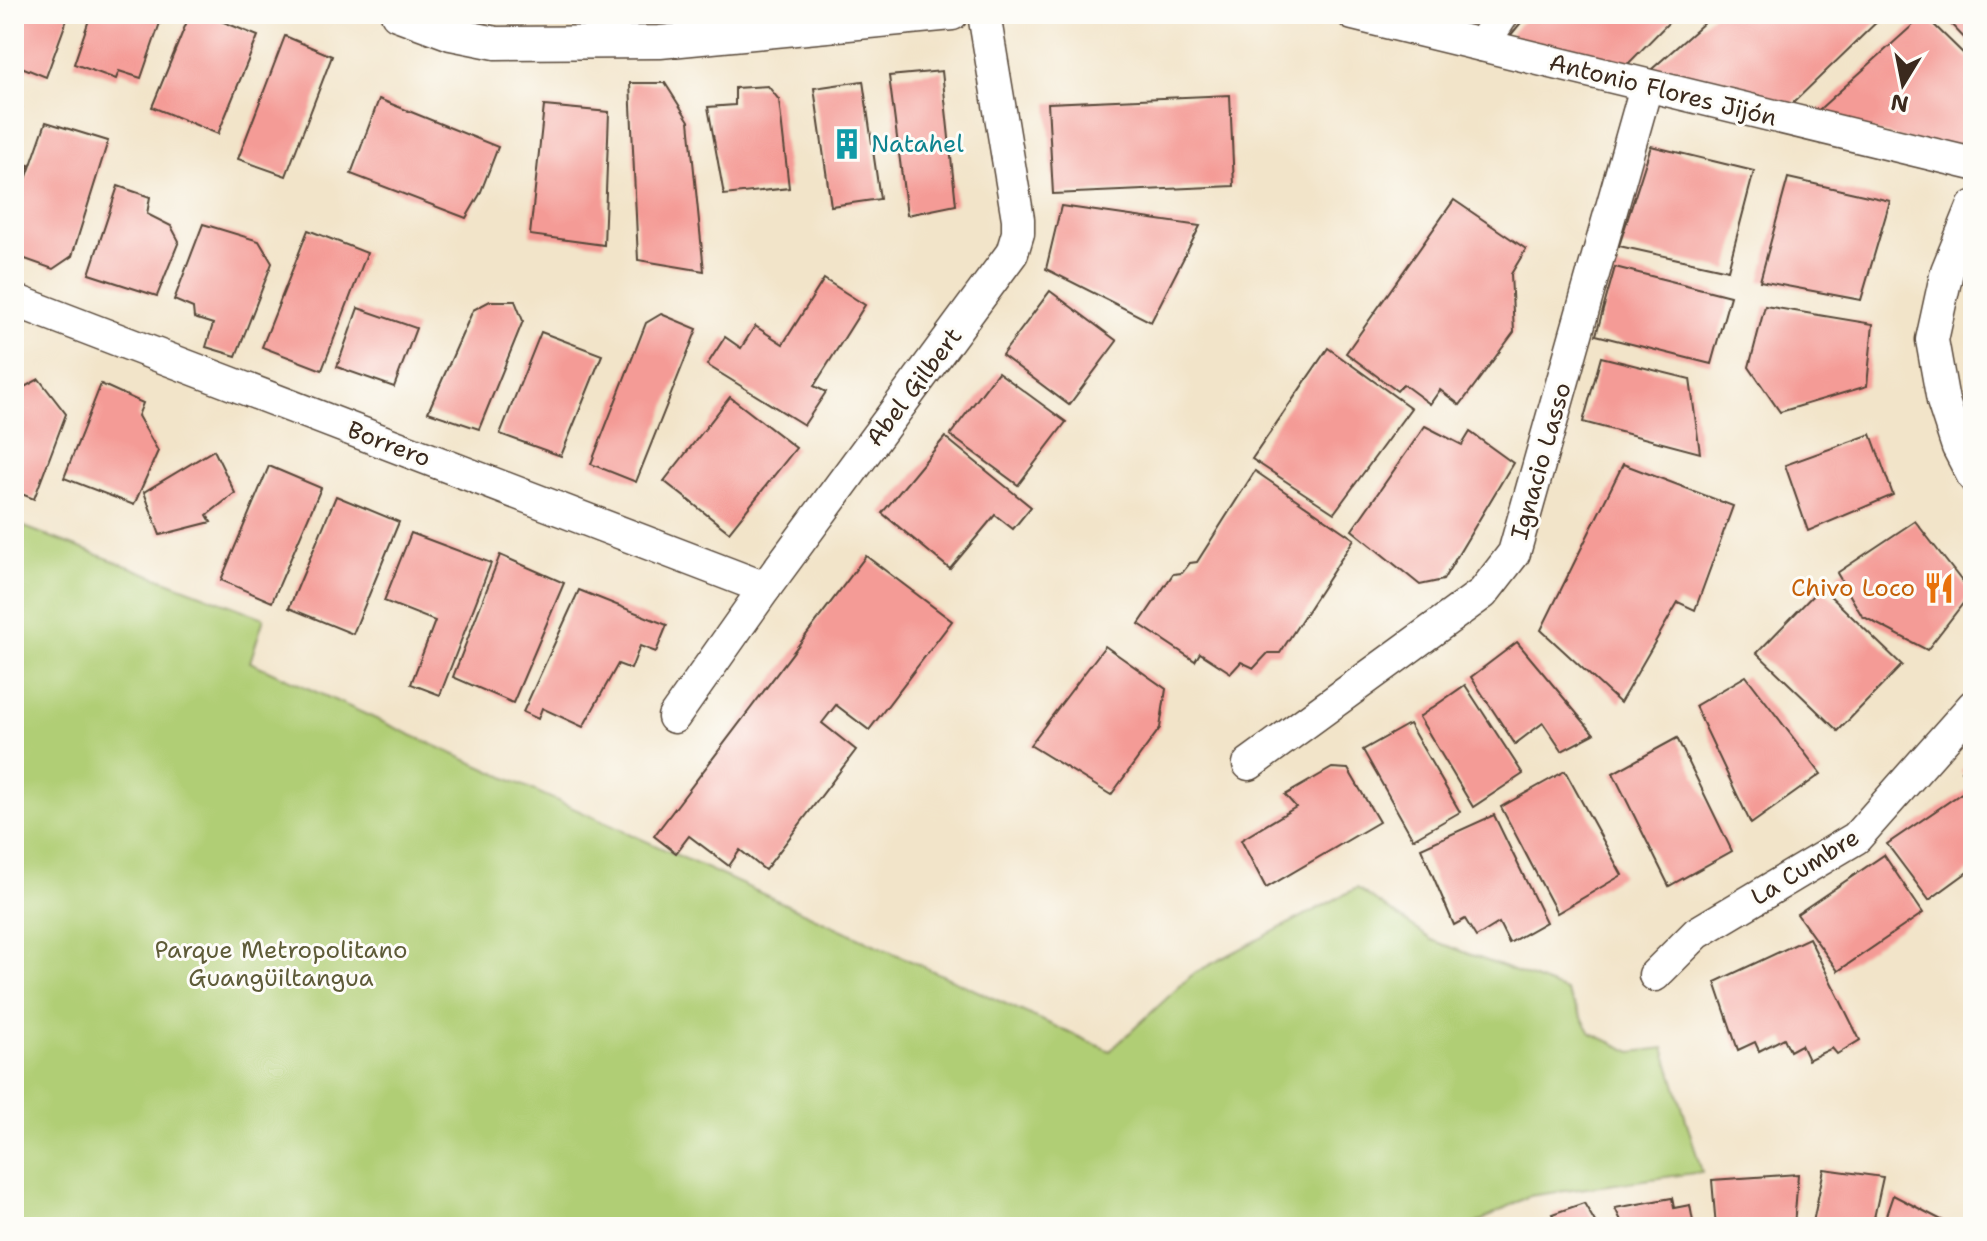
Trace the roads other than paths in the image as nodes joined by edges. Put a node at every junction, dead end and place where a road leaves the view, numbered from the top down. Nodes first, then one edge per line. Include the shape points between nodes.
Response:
1 (397, 14) edge
2 (952, 14) edge
3 (984, 14) edge
4 (1353, 14) edge
5 (1503, 14) edge
6 (659, 28) edge
7 (1482, 45) junction
8 (1646, 87) junction
9 (1973, 164) edge
10 (1973, 207) edge
11 (14, 300) edge
12 (1973, 476) edge
13 (765, 588) junction
14 (1973, 706) edge
15 (674, 717) dead end
16 (1249, 764) dead end
17 (1655, 975) dead end

1 - 6 street via 451,34 496,43
2 - 6 street
3 - 13 street, Abel Gilbert via 1018,219 1012,253
4 - 7 street, Antonio Flores Jijón
5 - 7 street
7 - 8 street, Antonio Flores Jijón
8 - 9 street, Antonio Flores Jijón
8 - 16 street, Ignacio Lasso via 1514,553 1483,593
10 - 12 street via 1947,271 1932,340 1943,401
11 - 13 street, Borrero
13 - 15 street, Abel Gilbert
14 - 17 street, La Cumbre via 1856,838 1697,933

